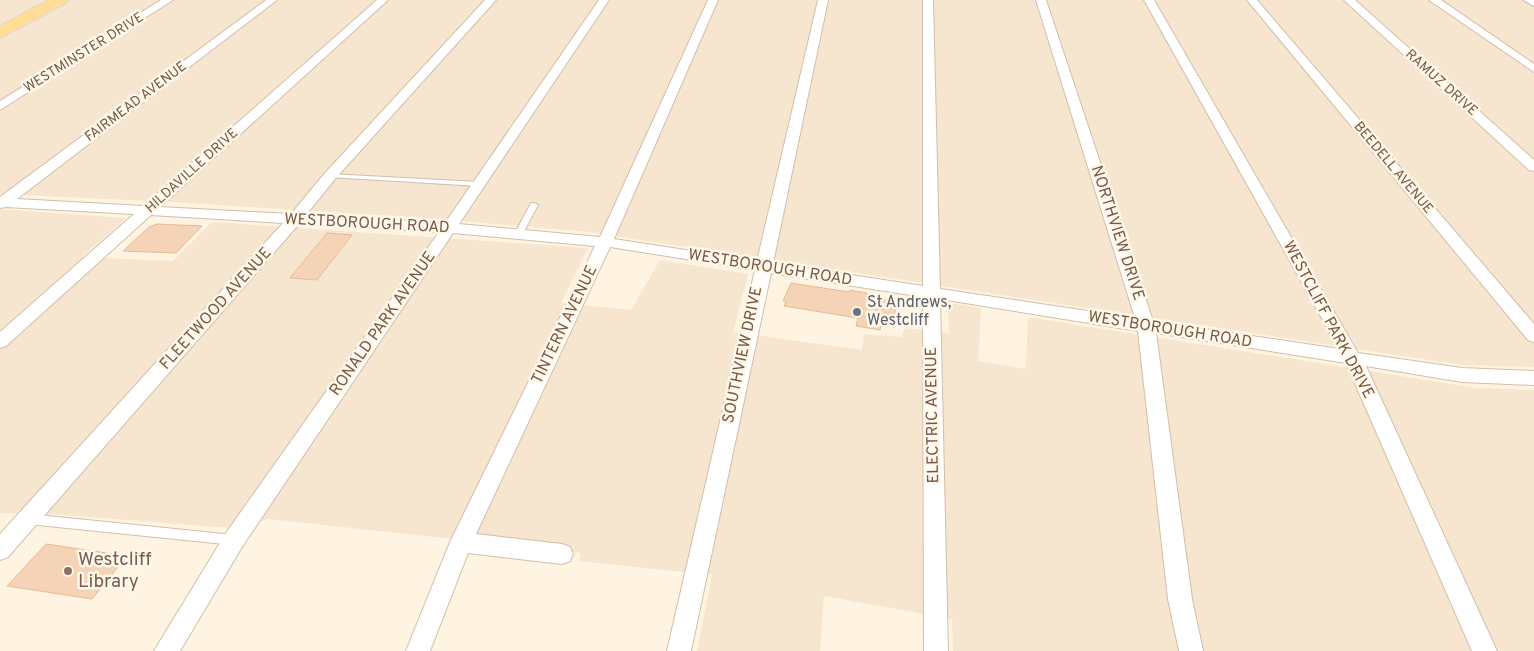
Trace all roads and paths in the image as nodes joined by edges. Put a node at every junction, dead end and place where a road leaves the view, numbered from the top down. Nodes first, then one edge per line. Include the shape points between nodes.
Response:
1 (60, 0) edge
2 (168, 0) edge
3 (272, 0) edge
4 (383, 0) edge
5 (491, 0) edge
6 (604, 0) edge
7 (713, 0) edge
8 (823, 0) edge
9 (928, 0) edge
10 (1041, 0) edge
11 (1149, 0) edge
12 (1252, 0) edge
13 (1349, 0) edge
14 (1434, 0) edge
15 (1528, 0) edge
16 (1534, 3) edge
17 (0, 33) edge
18 (1534, 70) edge
19 (0, 106) edge
20 (1534, 167) edge
21 (330, 176) junction
22 (479, 184) junction
23 (1, 203) edge
24 (534, 205) dead end
25 (147, 210) junction
26 (296, 220) junction
27 (449, 228) junction
28 (518, 235) junction
29 (605, 242) junction
30 (763, 267) junction
31 (932, 293) junction
32 (1146, 326) junction
33 (1534, 336) edge
34 (0, 342) edge
35 (1353, 359) junction
36 (1534, 378) edge
37 (28, 519) junction
38 (234, 540) junction
39 (461, 542) junction
40 (0, 550) edge
41 (562, 554) dead end
42 (166, 651) edge
43 (418, 651) edge
44 (679, 651) edge
45 (936, 651) edge
46 (1191, 651) edge
47 (1485, 651) edge

1 - 17 main road
2 - 19 street, WESTMINSTER DRIVE
3 - 23 street, FAIRMEAD AVENUE
4 - 25 street, HILDAVILLE DRIVE
5 - 21 street, FLEETWOOD AVENUE
6 - 22 street, RONALD PARK AVENUE
7 - 29 street, TINTERN AVENUE
8 - 30 street, SOUTHVIEW DRIVE
9 - 31 street, ELECTRIC AVENUE
10 - 32 street, NORTHVIEW DRIVE
11 - 35 street, WESTCLIFF PARK DRIVE
12 - 33 street, BEEDELL AVENUE
13 - 20 street, RAMUZ DRIVE
14 - 18 street
15 - 16 street
21 - 22 lane
21 - 26 street, FLEETWOOD AVENUE
22 - 27 street, RONALD PARK AVENUE
23 - 25 street, WESTBOROUGH ROAD
24 - 28 lane
25 - 26 street, WESTBOROUGH ROAD
25 - 34 street, HILDAVILLE DRIVE
26 - 27 street, WESTBOROUGH ROAD
26 - 37 street, FLEETWOOD AVENUE
27 - 28 street, WESTBOROUGH ROAD
27 - 38 street, RONALD PARK AVENUE
28 - 29 street, WESTBOROUGH ROAD
29 - 30 street, WESTBOROUGH ROAD
29 - 39 street, TINTERN AVENUE
30 - 31 street, WESTBOROUGH ROAD
30 - 44 street, SOUTHVIEW DRIVE
31 - 32 street, WESTBOROUGH ROAD
31 - 45 street, ELECTRIC AVENUE
32 - 35 street, WESTBOROUGH ROAD
32 - 46 street, NORTHVIEW DRIVE via 1180,599
35 - 36 street, WESTBOROUGH ROAD via 1462,376
35 - 47 street, WESTCLIFF PARK DRIVE
37 - 38 lane
37 - 40 street, FLEETWOOD AVENUE
38 - 42 street, RONALD PARK AVENUE
39 - 41 street
39 - 43 street, TINTERN AVENUE

